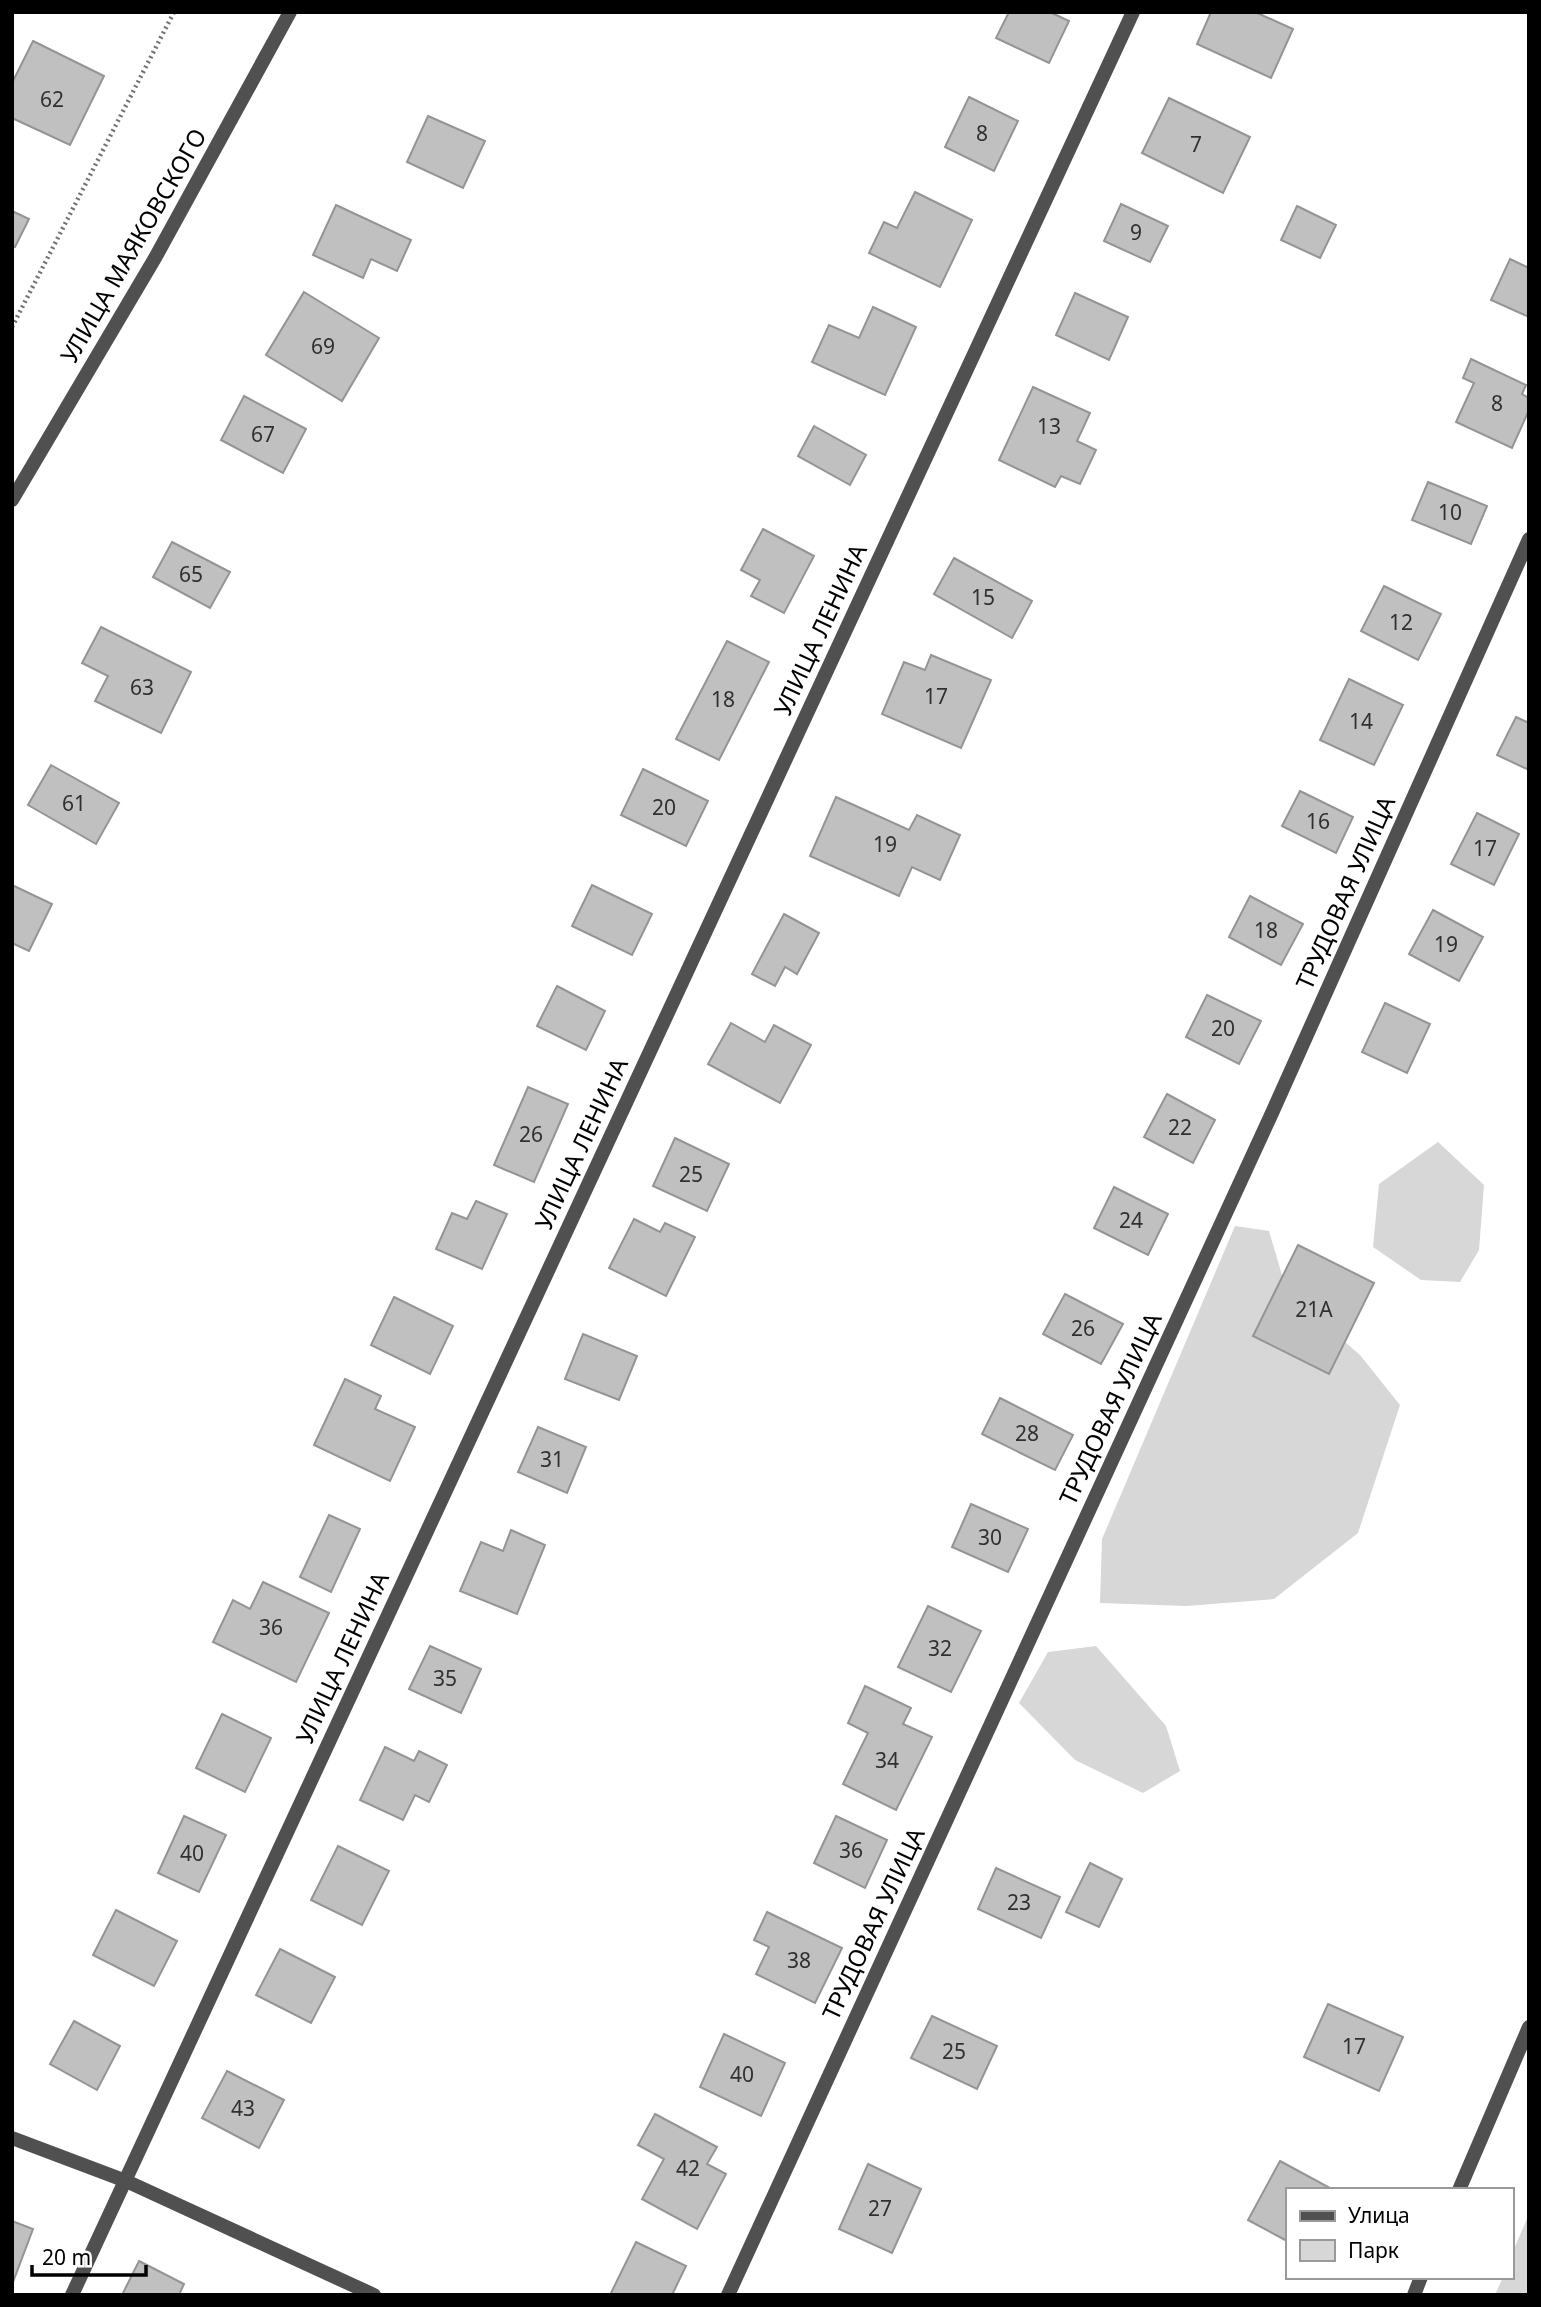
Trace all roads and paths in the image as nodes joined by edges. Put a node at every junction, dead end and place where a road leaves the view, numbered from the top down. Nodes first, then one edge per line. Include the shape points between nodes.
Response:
1 (174, 12) edge
2 (290, 12) edge
3 (1133, 12) edge
4 (12, 327) edge
5 (12, 500) edge
6 (1529, 539) edge
7 (1529, 2027) edge
8 (12, 2138) edge
9 (126, 2180) junction
10 (1460, 2188) edge
11 (72, 2295) edge
12 (374, 2295) edge
13 (728, 2295) edge

1 - 4 path
2 - 5 street, УЛИЦА МАЯКОВСКОГО via 155,258
3 - 9 street, УЛИЦА ЛЕНИНА
6 - 13 street, ТРУДОВАЯ УЛИЦА via 1272,1113
7 - 10 street
8 - 9 street
9 - 11 street, УЛИЦА ЛЕНИНА
9 - 12 street

